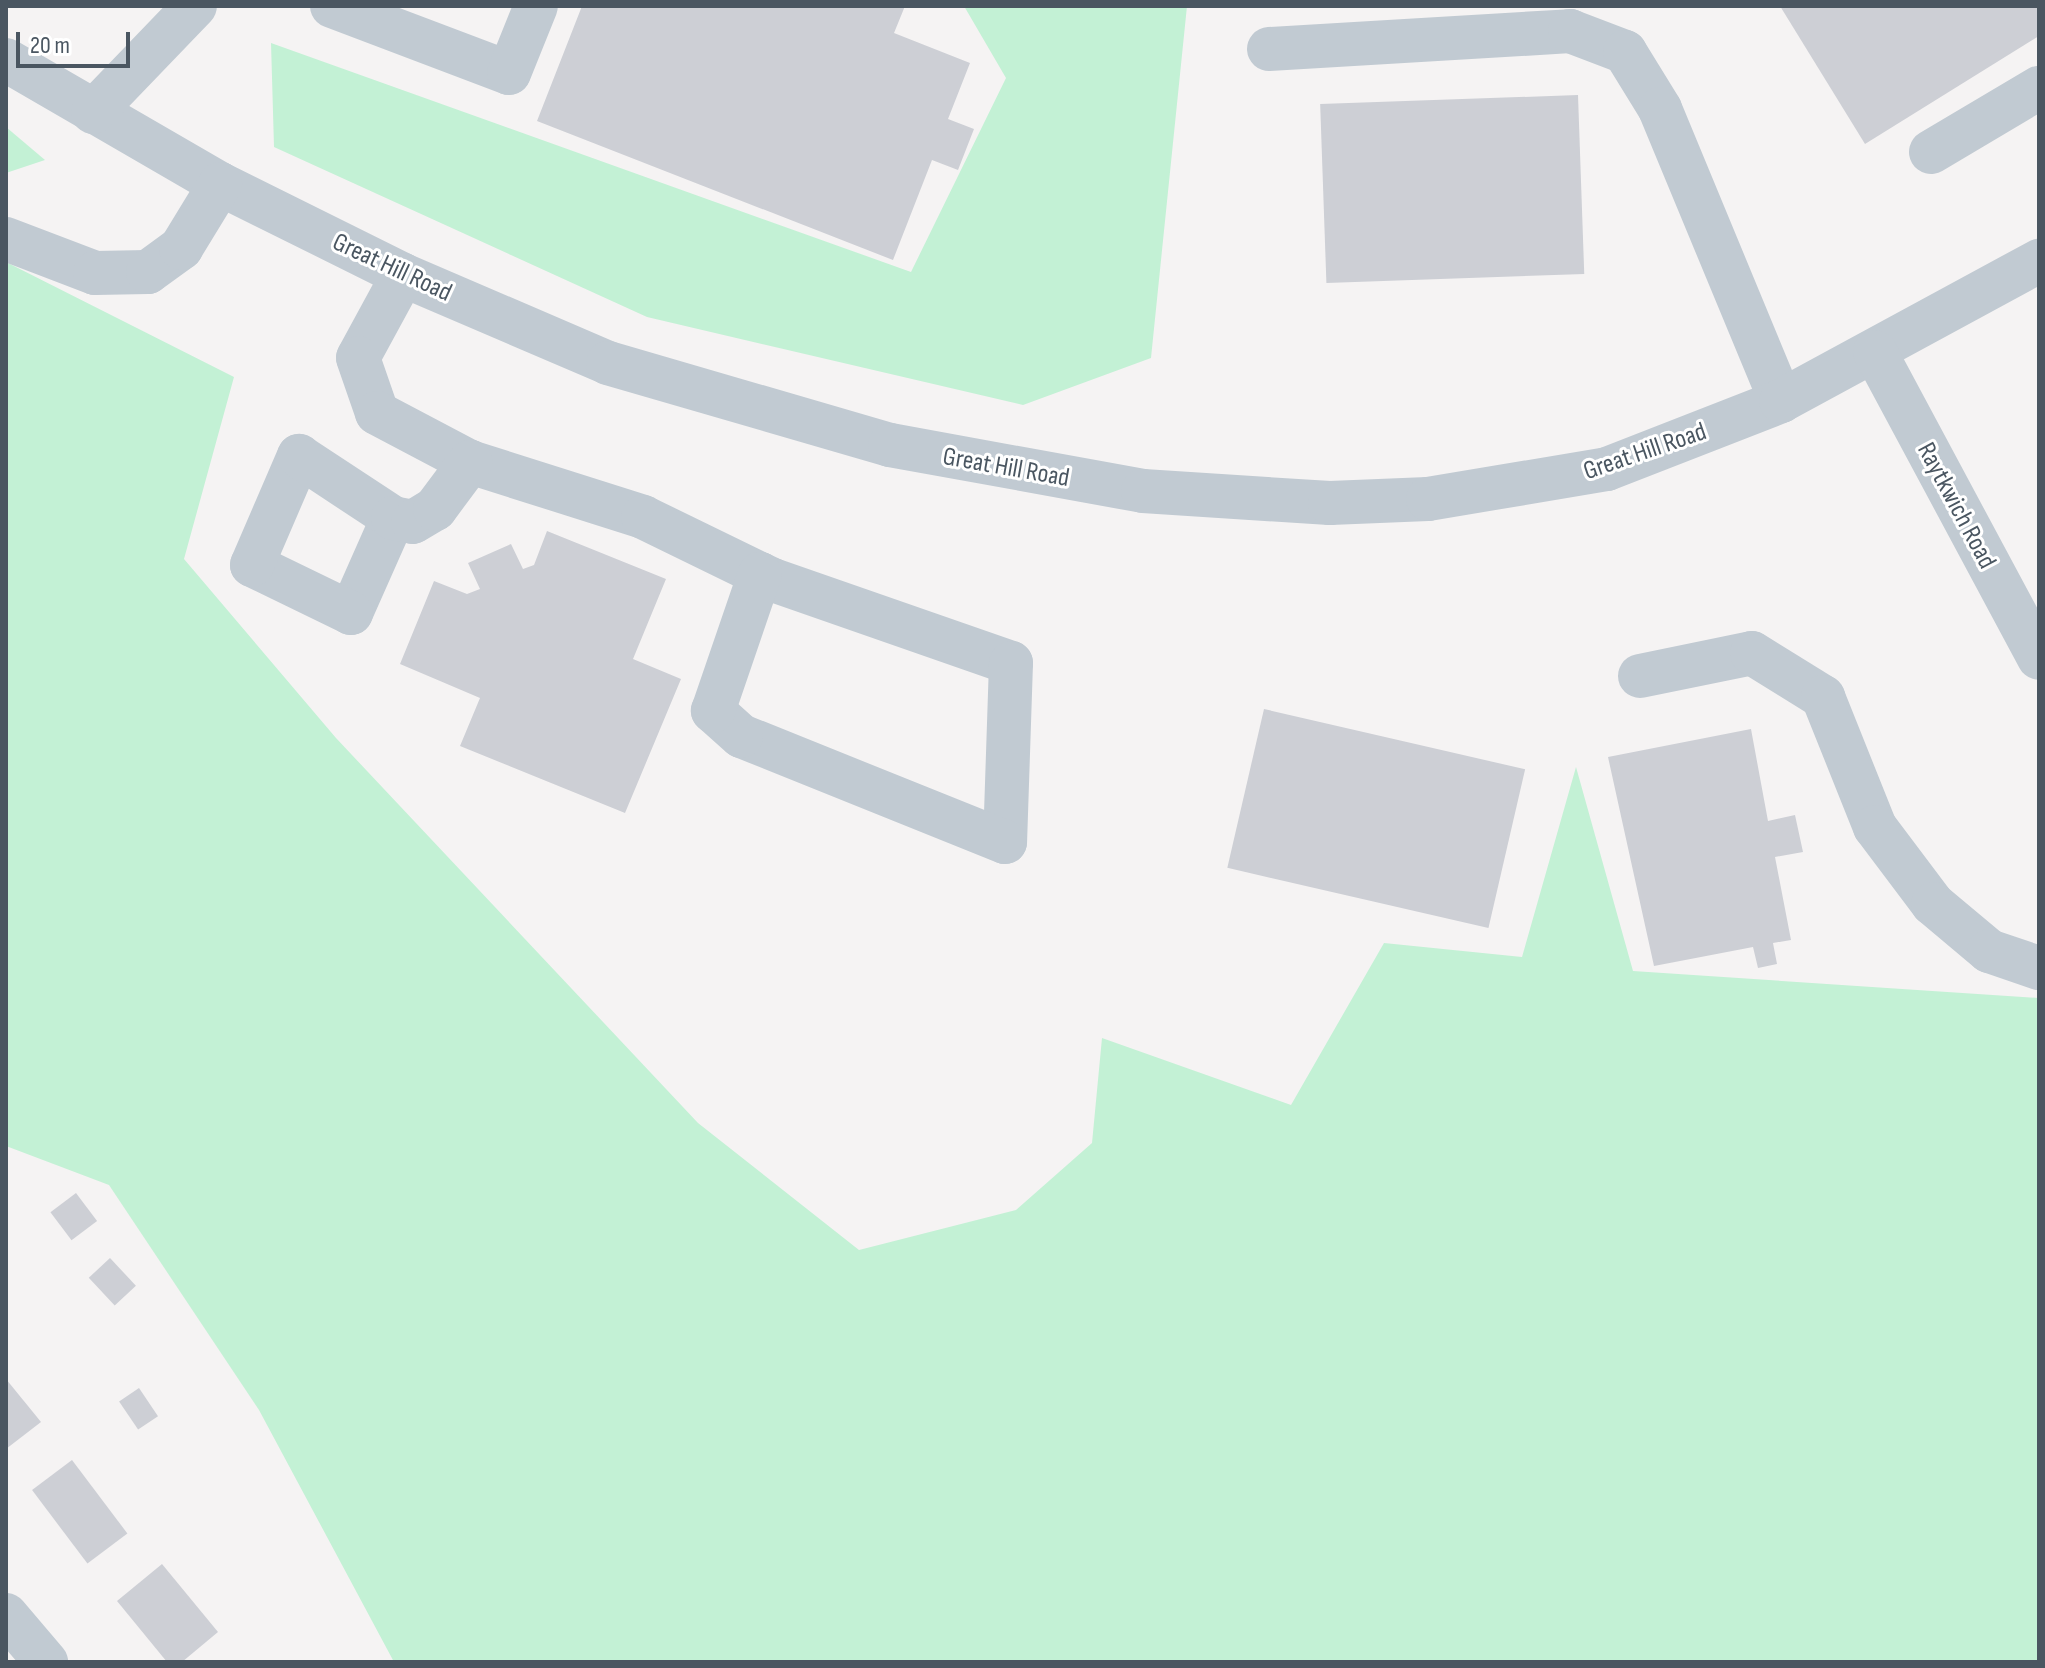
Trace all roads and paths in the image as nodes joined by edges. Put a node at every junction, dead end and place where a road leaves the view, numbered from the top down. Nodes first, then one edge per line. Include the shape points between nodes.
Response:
1 (195, 6) edge
2 (332, 6) edge
3 (536, 6) edge
4 (1269, 49) dead end
5 (6, 60) edge
6 (2039, 88) edge
7 (93, 112) junction
8 (1931, 152) dead end
9 (220, 184) junction
10 (6, 239) edge
11 (2039, 261) edge
12 (403, 275) junction
13 (1875, 352) junction
14 (1781, 401) junction
15 (470, 462) junction
16 (393, 518) dead end
17 (760, 574) junction
18 (2039, 658) edge
19 (1640, 676) dead end
20 (2039, 968) edge
21 (6, 1615) edge
22 (46, 1662) edge

1 - 7 street
2 - 3 street via 509,73
4 - 14 street via 1570,31 1625,52 1660,109
5 - 7 street, Great Hill Road
6 - 8 street
7 - 9 street, Great Hill Road
9 - 10 street via 181,248 148,272 95,273
9 - 12 street, Great Hill Road
11 - 13 street, Great Hill Road
12 - 14 street, Great Hill Road via 608,363 860,437 984,466 1143,491 1330,503 1528,487 1607,469
12 - 15 street via 358,358 377,413
13 - 14 street, Great Hill Road
13 - 18 street, Raytkwich Road
15 - 16 street via 435,509 413,522
15 - 17 street via 643,517
17 - 17 street via 1011,663 1005,842 741,736 713,711
19 - 20 street via 1752,653 1823,697 1875,827 1933,904 1989,951
21 - 22 street

